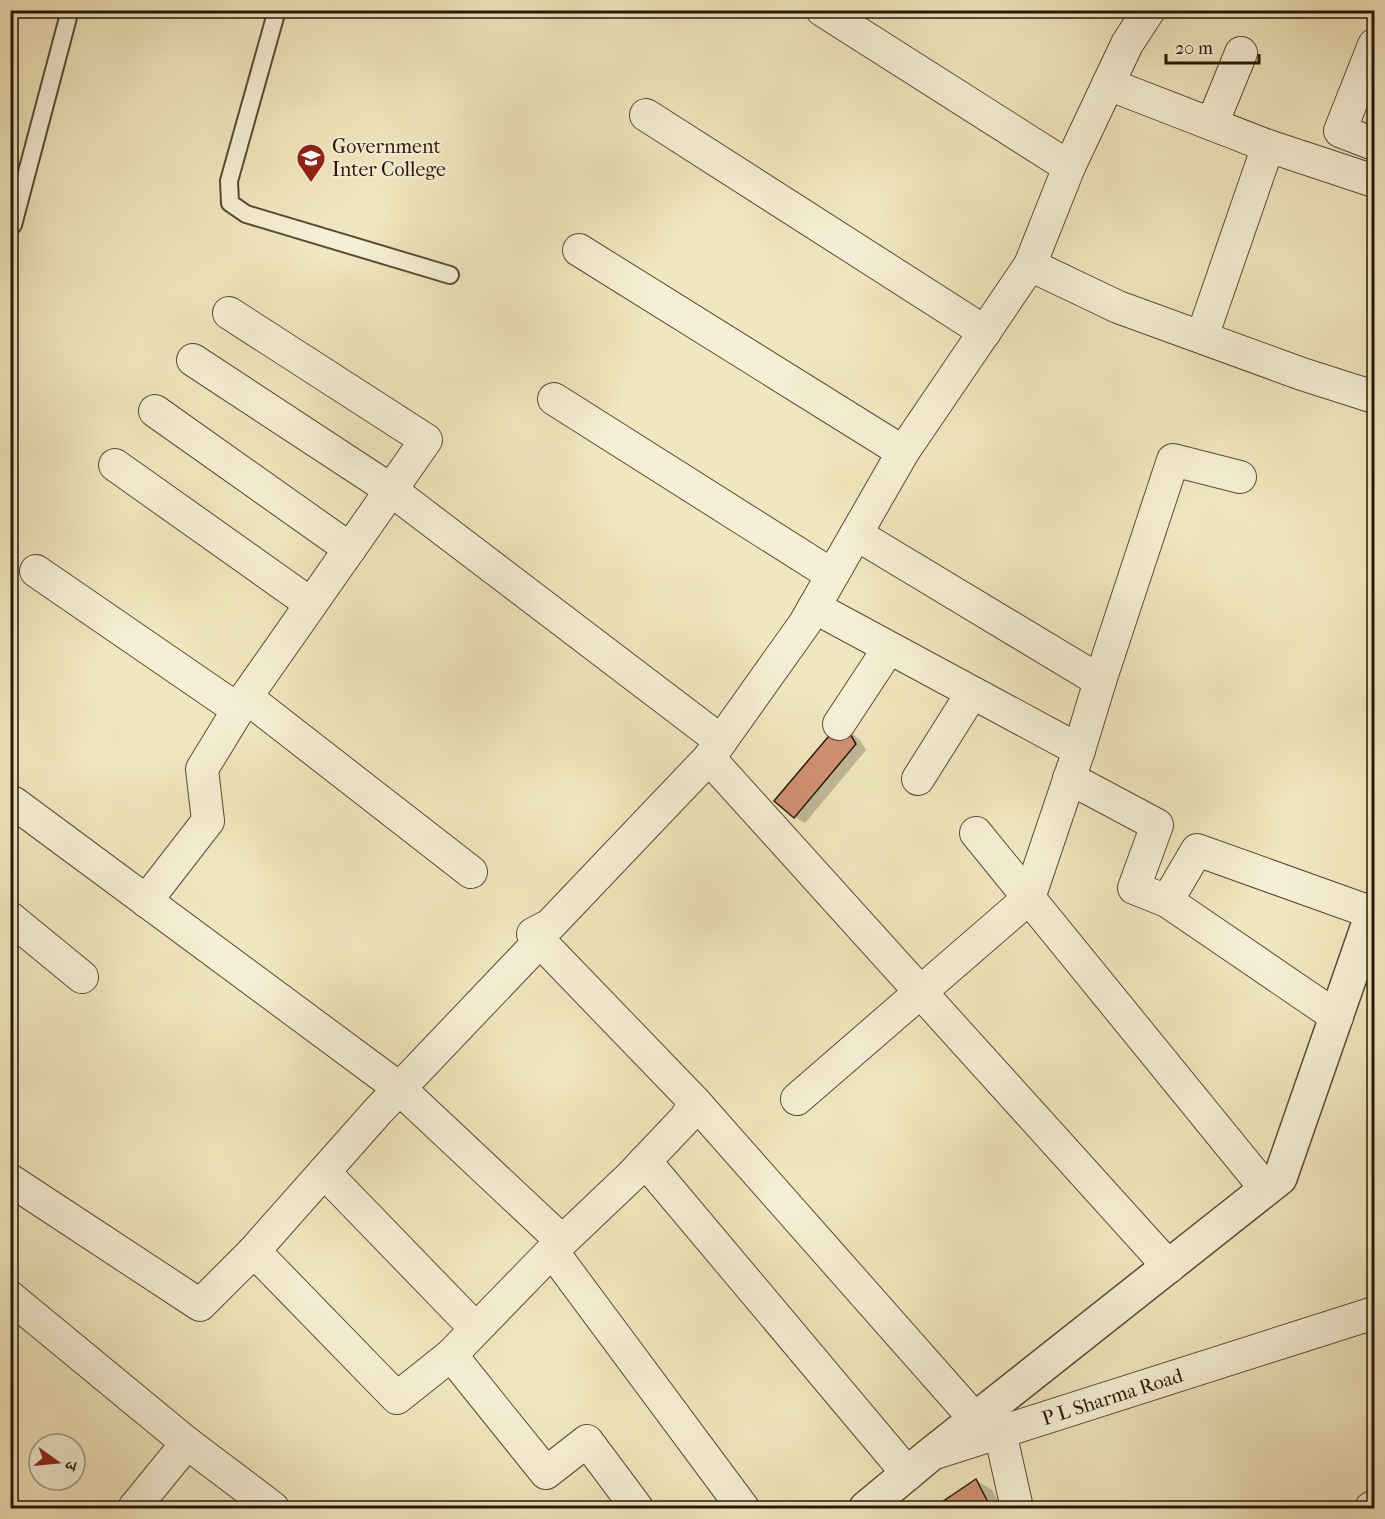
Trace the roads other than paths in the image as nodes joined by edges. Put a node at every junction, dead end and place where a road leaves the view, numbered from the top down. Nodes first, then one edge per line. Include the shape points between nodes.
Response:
1 (70, 10) edge
2 (277, 10) edge
3 (822, 10) edge
4 (1149, 10) edge
5 (1374, 45) edge
6 (1241, 54) dead end
7 (1108, 84) junction
8 (645, 115) dead end
9 (1212, 124) junction
10 (1374, 144) edge
11 (1269, 146) junction
12 (1069, 167) junction
13 (1374, 181) edge
14 (13, 225) dead end
15 (579, 250) dead end
16 (1030, 266) junction
17 (450, 275) dead end
18 (229, 313) dead end
19 (985, 332) junction
20 (1202, 337) junction
21 (193, 360) dead end
22 (1374, 397) edge
23 (554, 399) dead end
24 (155, 411) dead end
25 (903, 452) junction
26 (115, 465) dead end
27 (1240, 477) dead end
28 (391, 490) junction
29 (856, 534) junction
30 (350, 549) junction
31 (36, 571) dead end
32 (832, 575) junction
33 (311, 604) junction
34 (814, 607) junction
35 (890, 648) junction
36 (1100, 681) junction
37 (972, 693) junction
38 (246, 698) junction
39 (839, 724) dead end
40 (715, 749) junction
41 (1074, 764) junction
42 (918, 778) dead end
43 (10, 807) edge
44 (976, 833) dead end
45 (471, 873) dead end
46 (1029, 898) junction
47 (146, 901) junction
48 (1167, 901) junction
49 (1373, 910) edge
50 (10, 918) edge
51 (540, 941) junction
52 (82, 977) dead end
53 (921, 992) junction
54 (1337, 1017) junction
55 (399, 1088) junction
56 (797, 1099) dead end
57 (695, 1102) junction
58 (645, 1161) junction
59 (324, 1172) junction
60 (10, 1180) edge
61 (1266, 1190) junction
62 (557, 1246) junction
63 (254, 1251) junction
64 (1169, 1266) junction
65 (10, 1297) edge
66 (1374, 1313) edge
67 (476, 1329) junction
68 (451, 1355) junction
69 (988, 1426) junction
70 (187, 1443) junction
71 (920, 1464) junction
72 (134, 1509) edge
73 (273, 1509) edge
74 (637, 1509) edge
75 (743, 1509) edge
76 (866, 1509) edge
77 (1017, 1509) edge

1 - 14 lane
2 - 17 lane via 229,180 230,203 246,214
3 - 12 street
4 - 7 street
5 - 10 street via 1340,131
6 - 9 street
7 - 9 street
7 - 12 street
8 - 19 street
9 - 11 street
11 - 13 street
11 - 20 street
12 - 16 street
15 - 25 street
16 - 19 street
16 - 20 street via 1118,307
18 - 28 street via 426,440
19 - 25 street
20 - 22 street
21 - 28 street
23 - 32 street
24 - 30 street
25 - 29 street
26 - 33 street
27 - 36 street via 1173,460
28 - 30 street
28 - 40 street
29 - 32 street
29 - 36 street
30 - 33 street
31 - 38 street via 234,707
32 - 34 street
33 - 38 street
34 - 35 street
34 - 40 street
35 - 37 street
35 - 39 street
36 - 41 street
37 - 41 street
37 - 42 street
38 - 45 street
38 - 47 street via 202,769 208,820
40 - 51 street via 550,925 533,934
40 - 53 street
41 - 46 street
41 - 48 street via 1158,825 1134,888
43 - 47 street via 14,803
44 - 46 street
46 - 53 street
46 - 61 street
47 - 55 street
48 - 49 street via 1197,850
48 - 54 street
49 - 54 street
50 - 52 street
51 - 55 street
51 - 57 street
53 - 56 street
53 - 64 street
54 - 61 street via 1280,1178
55 - 59 street
55 - 62 street
57 - 58 street via 685,1119
57 - 69 street
58 - 62 street
58 - 71 street
59 - 63 street
59 - 67 street
60 - 63 street via 200,1305
61 - 64 street
62 - 67 street
62 - 75 street
63 - 68 street via 397,1398
64 - 69 street
65 - 70 street
66 - 69 street, P L Sharma Road
67 - 68 street
68 - 74 street via 546,1473 587,1442
69 - 71 street
69 - 77 street
70 - 72 street
70 - 73 street
71 - 76 street

